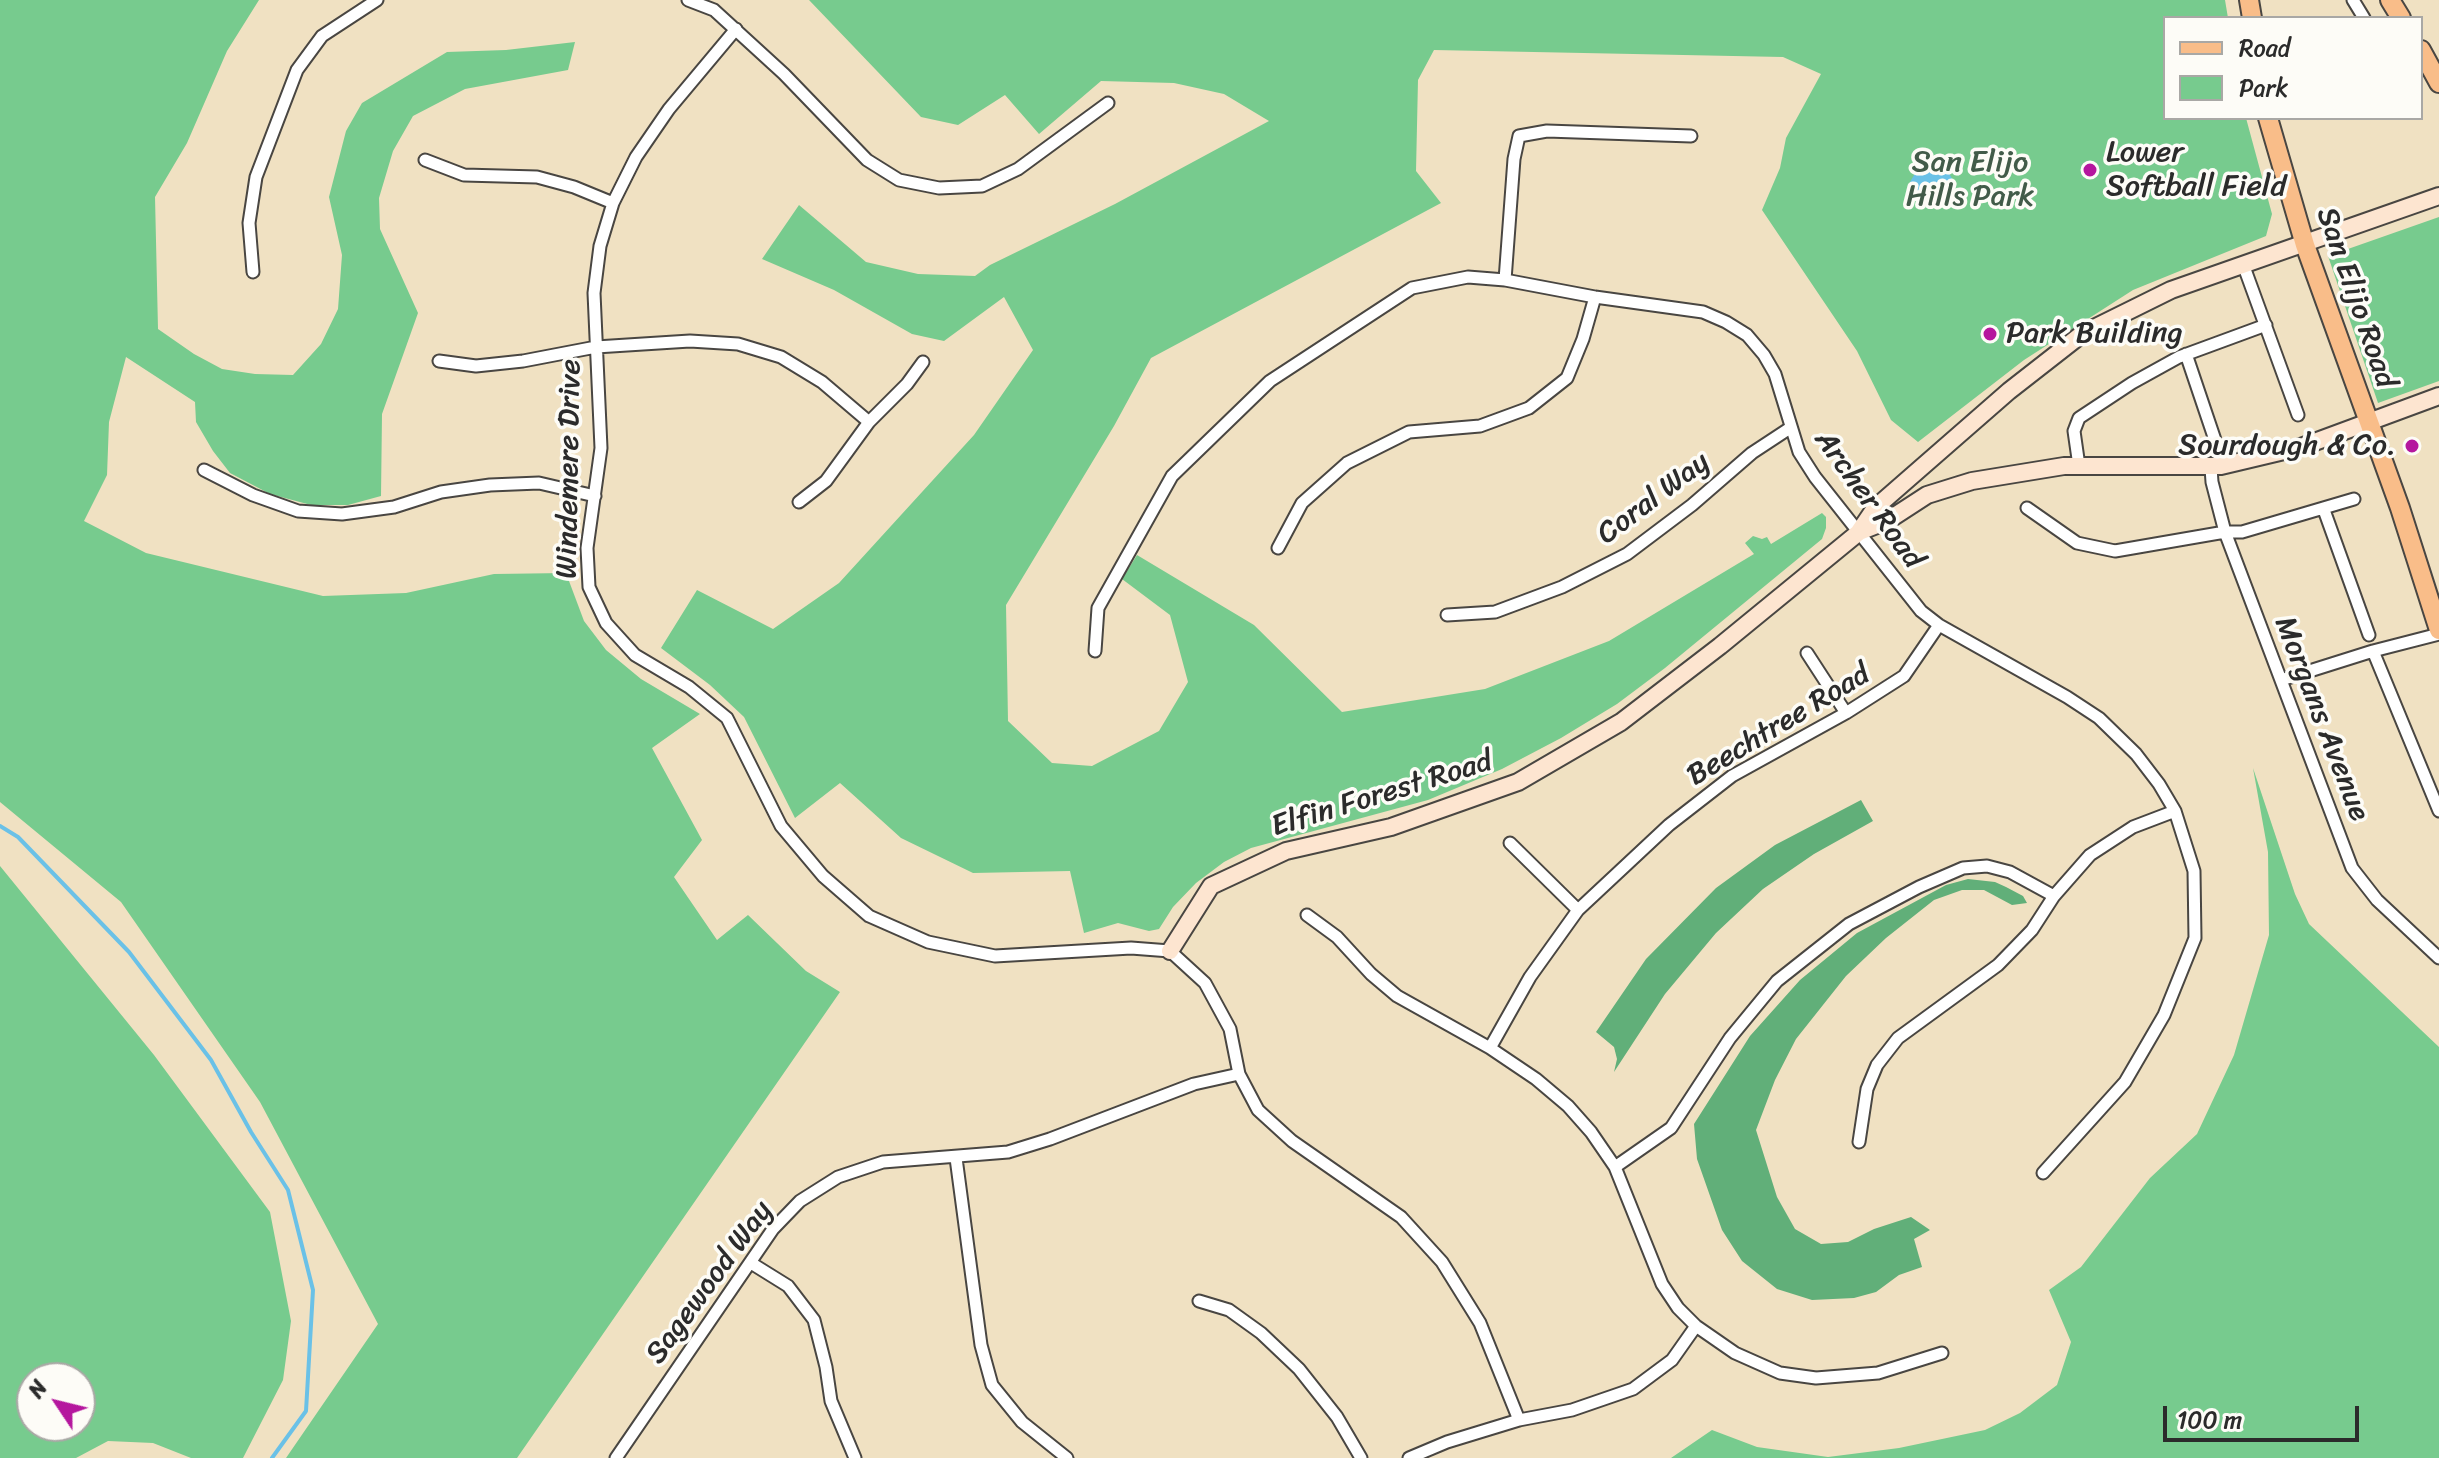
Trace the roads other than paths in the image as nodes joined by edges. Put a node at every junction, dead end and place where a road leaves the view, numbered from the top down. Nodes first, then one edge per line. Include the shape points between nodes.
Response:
1 (377, 0) edge
2 (688, 0) edge
3 (736, 29) junction
4 (2423, 54) edge
5 (2439, 83) edge
6 (1108, 103) dead end
7 (2269, 120) edge
8 (1691, 136) dead end
9 (425, 160) dead end
10 (2439, 196) edge
11 (613, 203) junction
12 (2305, 245) junction
13 (2243, 264) junction
14 (253, 272) dead end
15 (1505, 280) junction
16 (1595, 297) junction
17 (2266, 325) junction
18 (596, 347) junction
19 (2186, 354) junction
20 (439, 361) dead end
21 (923, 362) dead end
22 (2439, 396) edge
23 (2298, 415) dead end
24 (2368, 421) junction
25 (869, 422) junction
26 (1790, 428) junction
27 (2215, 440) dead end
28 (2079, 466) junction
29 (2211, 468) junction
30 (204, 470) dead end
31 (595, 496) junction
32 (2354, 499) dead end
33 (799, 502) dead end
34 (2027, 508) dead end
35 (2324, 510) junction
36 (2225, 532) junction
37 (1858, 533) junction
38 (1278, 548) dead end
39 (1447, 615) dead end
40 (1939, 625) junction
41 (2439, 632) edge
42 (2369, 635) dead end
43 (1095, 651) dead end
44 (2373, 651) junction
45 (1807, 653) dead end
46 (2281, 680) junction
47 (1846, 713) junction
48 (2175, 811) junction
49 (2439, 811) edge
50 (1510, 843) dead end
51 (2054, 896) junction
52 (1578, 910) junction
53 (1307, 915) dead end
54 (1170, 951) junction
55 (2439, 958) edge
56 (1490, 1048) junction
57 (1239, 1074) junction
58 (1859, 1142) dead end
59 (956, 1158) junction
60 (1615, 1167) junction
61 (2043, 1173) dead end
62 (751, 1263) junction
63 (1199, 1301) dead end
64 (1696, 1326) junction
65 (1942, 1353) dead end
66 (1519, 1420) junction
67 (616, 1458) edge
68 (855, 1458) edge
69 (1067, 1458) edge
70 (1361, 1458) edge
71 (1409, 1458) edge

1 - 14 street via 322,36 297,70 256,177 249,223
2 - 3 street via 714,10
3 - 6 street via 867,160 899,180 939,188 982,186 1018,169
3 - 11 street, Windemere Drive via 669,109
4 - 5 main road
7 - 12 main road, San Elijo Road
8 - 15 street via 1547,131 1519,136
9 - 11 street via 464,175 537,177
10 - 12 street
11 - 18 street, Windemere Drive via 594,293
12 - 13 street
12 - 24 main road, San Elijo Road
13 - 17 street
13 - 37 street via 2171,290 2082,334 1875,508
15 - 16 street, Archer Road
15 - 43 street, Archer Road via 1468,277 1412,288 1270,381 1172,476 1098,608
16 - 26 street, Archer Road via 1703,312 1747,335 1775,374
16 - 38 street via 1567,378 1529,408 1480,426 1409,432 1347,463 1302,503
17 - 19 street
17 - 23 street
18 - 20 street via 476,366
18 - 25 street via 690,341 738,344 781,357 822,382
18 - 31 street, Windemere Drive via 601,448
19 - 27 street
19 - 28 street via 2079,418 2074,431
21 - 25 street
22 - 24 street
24 - 29 street via 2301,447
24 - 41 main road, San Elijo Road
25 - 33 street via 826,481
26 - 37 street, Archer Road via 1815,477
26 - 39 street, Coral Way via 1627,554 1562,587 1495,612
28 - 29 street
28 - 37 street via 1972,481 1927,495
29 - 36 street, Morgans Avenue
30 - 31 street via 298,511 342,514 490,485 539,483
31 - 54 street, Windemere Drive via 587,548 589,587 606,623 635,655 689,687 727,718 781,826 823,876 869,916 928,942 995,956 1131,948
32 - 35 street
34 - 36 street via 2077,543 2115,551
35 - 36 street
35 - 42 street
36 - 46 street, Morgans Avenue
37 - 40 street, Archer Road via 1921,611
37 - 54 street, Elfin Forest Road via 1621,722 1518,782 1391,827 1286,851 1211,886
40 - 47 street, Beechtree Road via 1904,676
40 - 48 street, Archer Road via 2099,718 2136,754
41 - 44 street
44 - 46 street
44 - 49 street
45 - 47 street
46 - 55 street, Morgans Avenue via 2352,868 2377,900
47 - 52 street, Beechtree Road via 1732,776 1669,825
48 - 51 street via 2133,827 2090,855
48 - 61 street, Archer Road via 2194,871 2195,938 2164,1015 2125,1082
50 - 52 street
51 - 58 street via 2032,930 1998,965 1898,1038 1867,1089
51 - 60 street via 2010,872 1987,866 1963,868 1849,924 1777,981 1730,1038 1671,1128
52 - 56 street, Beechtree Road via 1530,977
53 - 56 street via 1397,996
54 - 57 street via 1205,983 1230,1029
56 - 60 street via 1568,1106
57 - 59 street, Sagewood Way via 1194,1084 1008,1152
57 - 66 street via 1258,1110 1292,1141 1401,1217 1442,1262 1480,1323
59 - 62 street, Sagewood Way via 883,1162 838,1177 800,1201
59 - 69 street via 981,1345 992,1385 1022,1422
60 - 64 street via 1662,1284
62 - 67 street, Sagewood Way
62 - 68 street via 788,1286 814,1320 831,1401
63 - 70 street via 1229,1310 1299,1369
64 - 65 street via 1735,1353 1780,1373 1816,1378 1878,1373
64 - 66 street via 1672,1360 1633,1389 1572,1410
66 - 71 street

